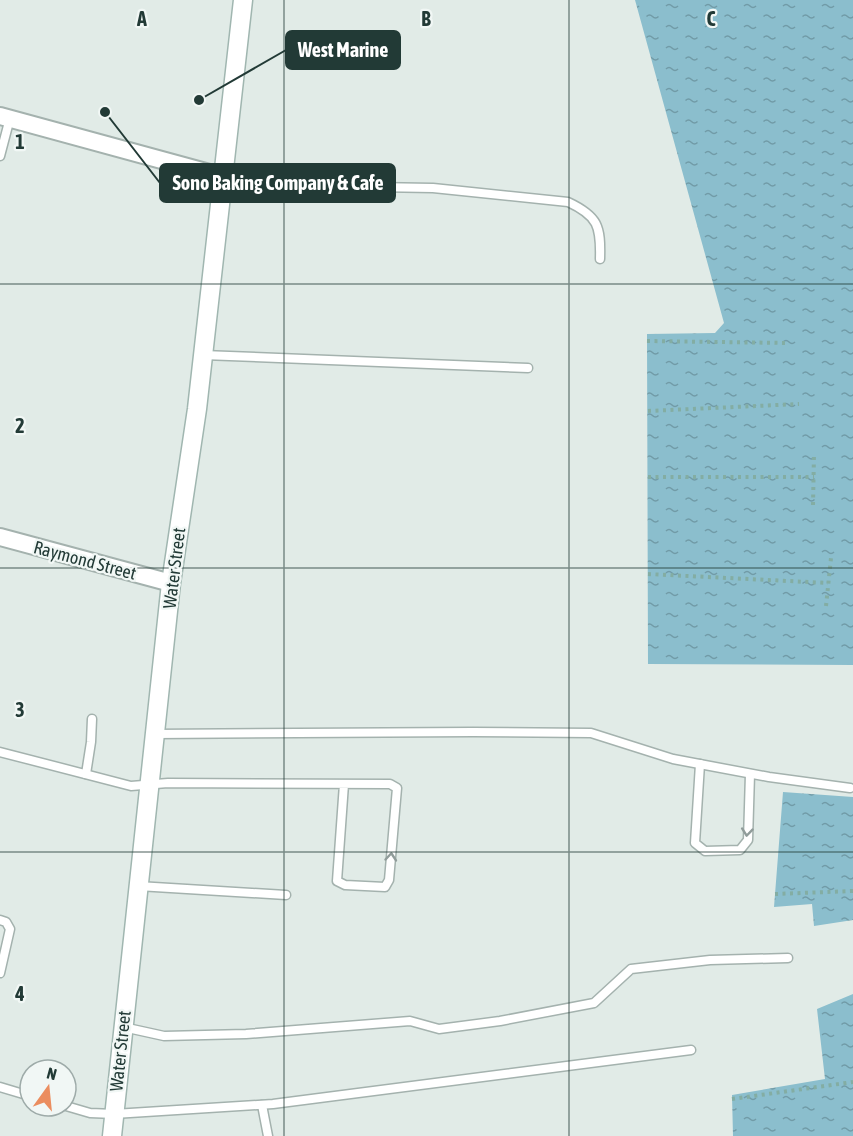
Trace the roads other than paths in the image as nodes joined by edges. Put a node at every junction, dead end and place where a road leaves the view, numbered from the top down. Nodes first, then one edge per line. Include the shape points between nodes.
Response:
1 (243, 0) edge
2 (5, 117) edge
3 (0, 156) edge
4 (224, 177) junction
5 (600, 259) dead end
6 (203, 355) junction
7 (528, 368) dead end
8 (0, 537) edge
9 (171, 583) junction
10 (92, 719) dead end
11 (154, 735) junction
12 (0, 752) edge
13 (699, 764) junction
14 (86, 774) junction
15 (750, 774) junction
16 (344, 784) junction
17 (149, 785) junction
18 (850, 788) dead end
19 (137, 886) junction
20 (286, 895) dead end
21 (0, 920) edge
22 (788, 958) dead end
23 (0, 973) edge
24 (122, 1027) junction
25 (691, 1050) dead end
26 (0, 1087) edge
27 (18, 1092) edge
28 (262, 1105) junction
29 (78, 1110) edge
30 (114, 1114) junction
31 (112, 1136) edge
32 (268, 1136) edge

1 - 4 main road, Water Street
2 - 3 lane
2 - 4 street
4 - 5 lane via 247,185 433,188 568,202 583,209 596,222 601,236
4 - 6 main road, Water Street
6 - 7 lane
6 - 9 main road, Water Street
8 - 9 street, Raymond Street
9 - 11 main road, Water Street
10 - 14 lane
11 - 13 lane via 591,733
11 - 17 main road, Water Street
12 - 14 lane
13 - 15 lane
15 -> 13 lane via 748,840 740,850 705,851 695,843
14 - 17 lane via 130,786
15 - 18 lane
16 -> 16 lane via 337,882 385,886 389,880 397,788 390,784
16 - 17 lane
17 - 19 main road, Water Street
19 - 20 lane
19 - 24 main road, Water Street
21 - 23 lane via 10,929
22 - 24 lane via 710,960 631,969 594,1003 439,1029 410,1021 164,1036
24 - 30 main road, Water Street
25 - 28 lane
26 - 27 lane
28 - 30 lane
28 - 32 lane
29 - 30 lane
30 - 31 main road, Water Street

